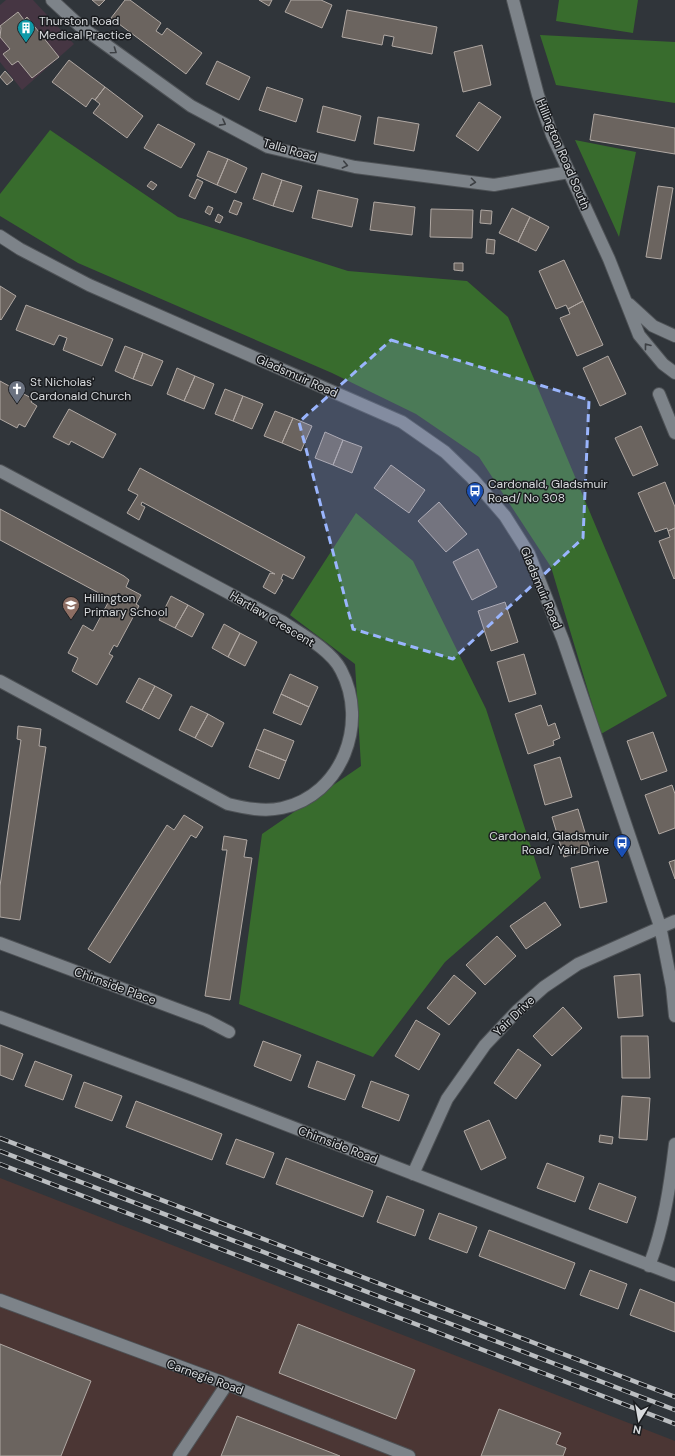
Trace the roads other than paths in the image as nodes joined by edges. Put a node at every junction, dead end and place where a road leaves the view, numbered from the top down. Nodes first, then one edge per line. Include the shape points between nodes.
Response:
1 (52, 0) edge
2 (513, 0) edge
3 (569, 172) junction
4 (0, 236) edge
5 (628, 303) junction
6 (675, 336) edge
7 (675, 373) edge
8 (658, 394) dead end
9 (675, 433) edge
10 (0, 471) edge
11 (0, 681) edge
12 (675, 921) edge
13 (660, 926) junction
14 (0, 943) edge
15 (675, 1016) edge
16 (0, 1017) edge
17 (229, 1032) dead end
18 (675, 1144) edge
19 (414, 1174) junction
20 (649, 1266) junction
21 (675, 1275) edge
22 (0, 1300) edge
23 (226, 1384) junction
24 (179, 1456) edge
25 (409, 1456) edge

1 -> 3 street, Talla Road via 80,26 191,106 268,147 355,167 494,185
2 - 3 street, Hillington Road South via 538,95
3 - 5 street, Hillington Road South
4 - 13 street, Gladsmuir Road via 89,285 402,422 445,452 472,478 505,516 529,554 563,640
5 - 6 street, Hillington Road South via 653,326
7 -> 5 street, Hillington Road South via 663,364 639,335
8 - 9 street
10 - 11 street, Hartlaw Crescent via 283,622 322,648 341,669 352,701 352,727 346,752 332,778 310,798 281,808 253,809 228,804
12 - 13 street, Yair Drive
13 - 15 street, Gladsmuir Road
13 - 19 street, Yair Drive via 578,964 544,987 484,1044 447,1099
14 - 17 street, Chirnside Place via 206,1020
16 - 19 street, Chirnside Road
18 - 20 street via 658,1241
19 - 20 street, Chirnside Road
20 - 21 street, Chirnside Road
22 - 23 street, Carnegie Road
23 - 24 street
23 - 25 street, Carnegie Road

